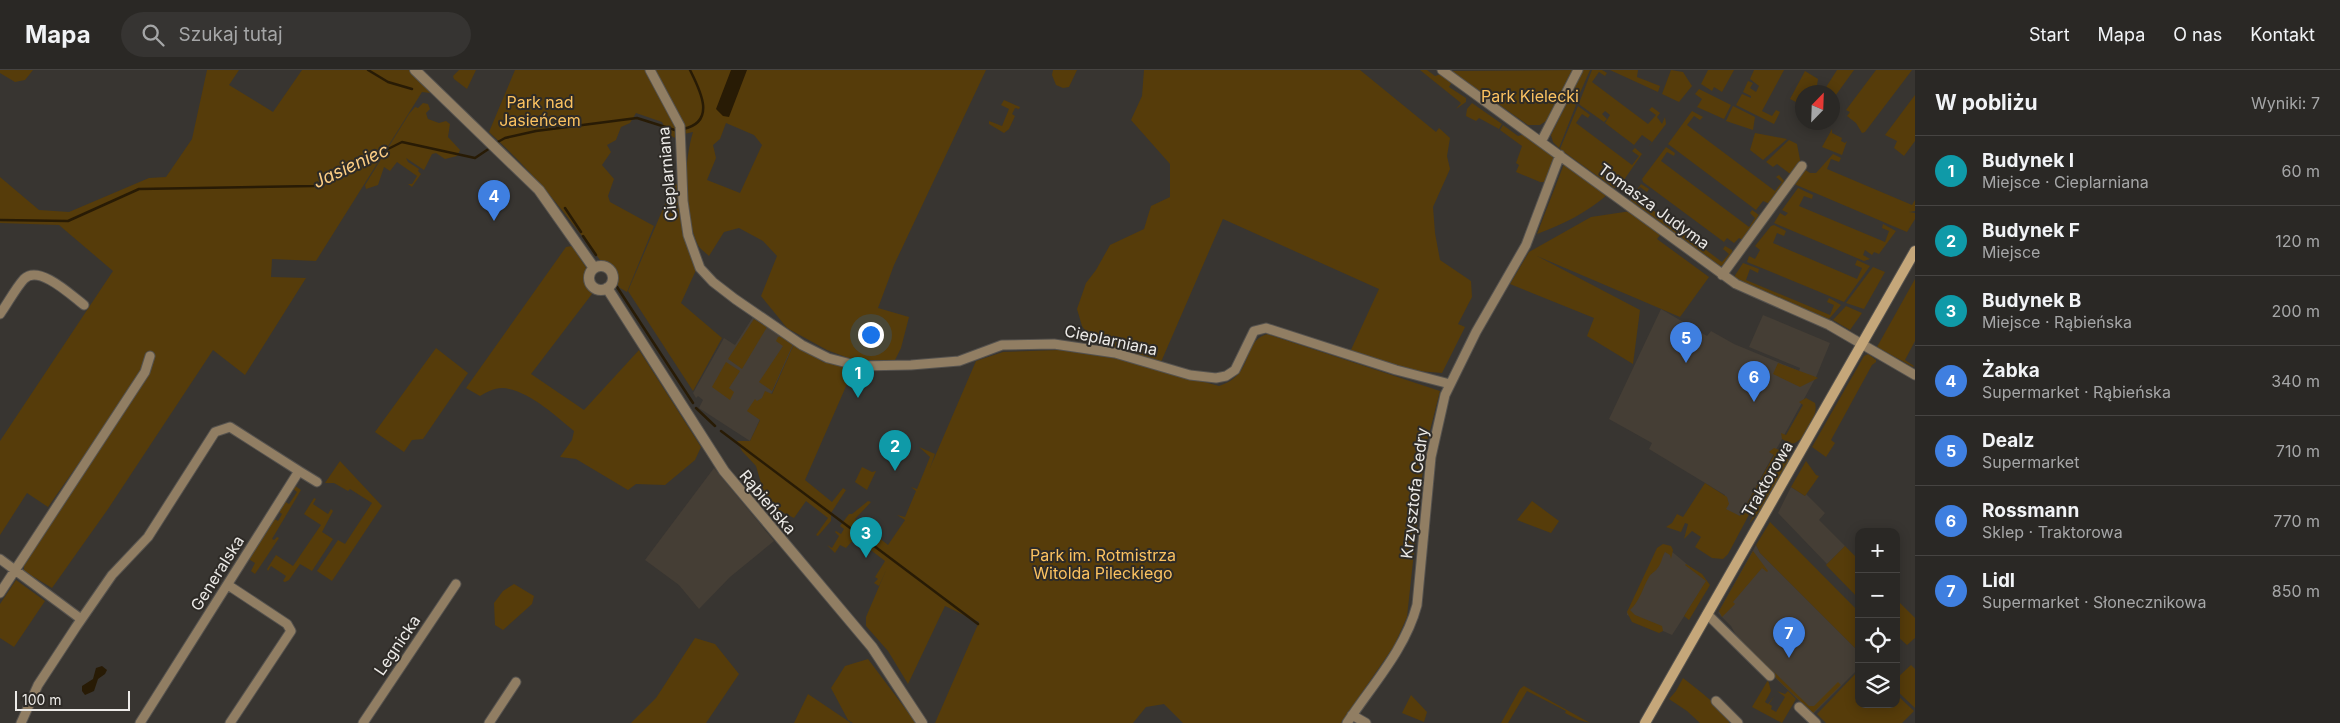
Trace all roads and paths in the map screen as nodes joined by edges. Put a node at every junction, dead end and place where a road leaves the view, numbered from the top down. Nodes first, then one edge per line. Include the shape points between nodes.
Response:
1 (415, 70) edge
2 (650, 70) edge
3 (1442, 70) edge
4 (1578, 70) edge
5 (1541, 142) junction
6 (1560, 155) junction
7 (1802, 166) dead end
8 (1915, 251) edge
9 (594, 268) junction
10 (1722, 275) junction
11 (607, 288) junction
12 (84, 305) dead end
13 (0, 314) edge
14 (1862, 344) junction
15 (150, 356) dead end
16 (1915, 375) edge
17 (1450, 384) junction
18 (300, 471) junction
19 (317, 482) dead end
20 (0, 559) edge
21 (15, 570) junction
22 (456, 584) dead end
23 (228, 585) junction
24 (0, 593) edge
25 (1707, 614) junction
26 (81, 619) junction
27 (1770, 676) dead end
28 (516, 682) dead end
29 (1716, 701) dead end
30 (1800, 707) dead end
31 (1350, 719) edge
32 (21, 723) edge
33 (140, 723) edge
34 (230, 723) edge
35 (363, 723) edge
36 (490, 723) edge
37 (922, 723) edge
38 (1366, 723) edge
39 (1645, 723) edge
40 (1738, 723) edge
41 (1816, 723) edge

1 - 9 street, Rąbieńska via 547,199
2 - 17 street, Cieplarniana via 681,130 685,218 694,256 702,272 802,345 828,358 859,366 911,365 959,361 1002,345 1054,344 1115,353 1190,375 1216,378 1235,370 1254,331 1266,328
3 - 5 street, Tomasza Judyma
4 - 5 street
5 - 6 street, Tomasza Judyma
6 - 10 street, Tomasza Judyma
6 - 17 street, Krzysztofa Cedry via 1526,245
7 - 10 street
8 - 14 main road, Traktorowa
9 - 11 street, Rąbieńska via 589,275 590,284 598,290
9 - 11 street, Rąbieńska via 601,266 611,271 613,279
10 - 14 street, Tomasza Judyma via 1743,288 1829,324
11 - 37 street, Rąbieńska via 727,476 872,647
12 - 13 street via 46,277 35,274 24,278
14 - 16 street, Tomasza Judyma
14 - 25 main road, Traktorowa
15 - 21 street via 145,372
17 - 31 street, Krzysztofa Cedry via 1440,411 1431,457 1414,617 1394,656
18 - 19 street
18 - 23 street, Generalska
18 - 26 street via 230,427 215,432 148,537 112,575
20 - 21 street
21 - 24 street
21 - 26 street
22 - 35 street, Legnicka
23 - 33 street, Generalska
23 - 34 street via 287,624 291,631
25 - 27 street
25 - 39 main road, Traktorowa
26 - 32 street via 38,685
28 - 36 street
29 - 40 street
30 - 41 street
31 - 38 street

